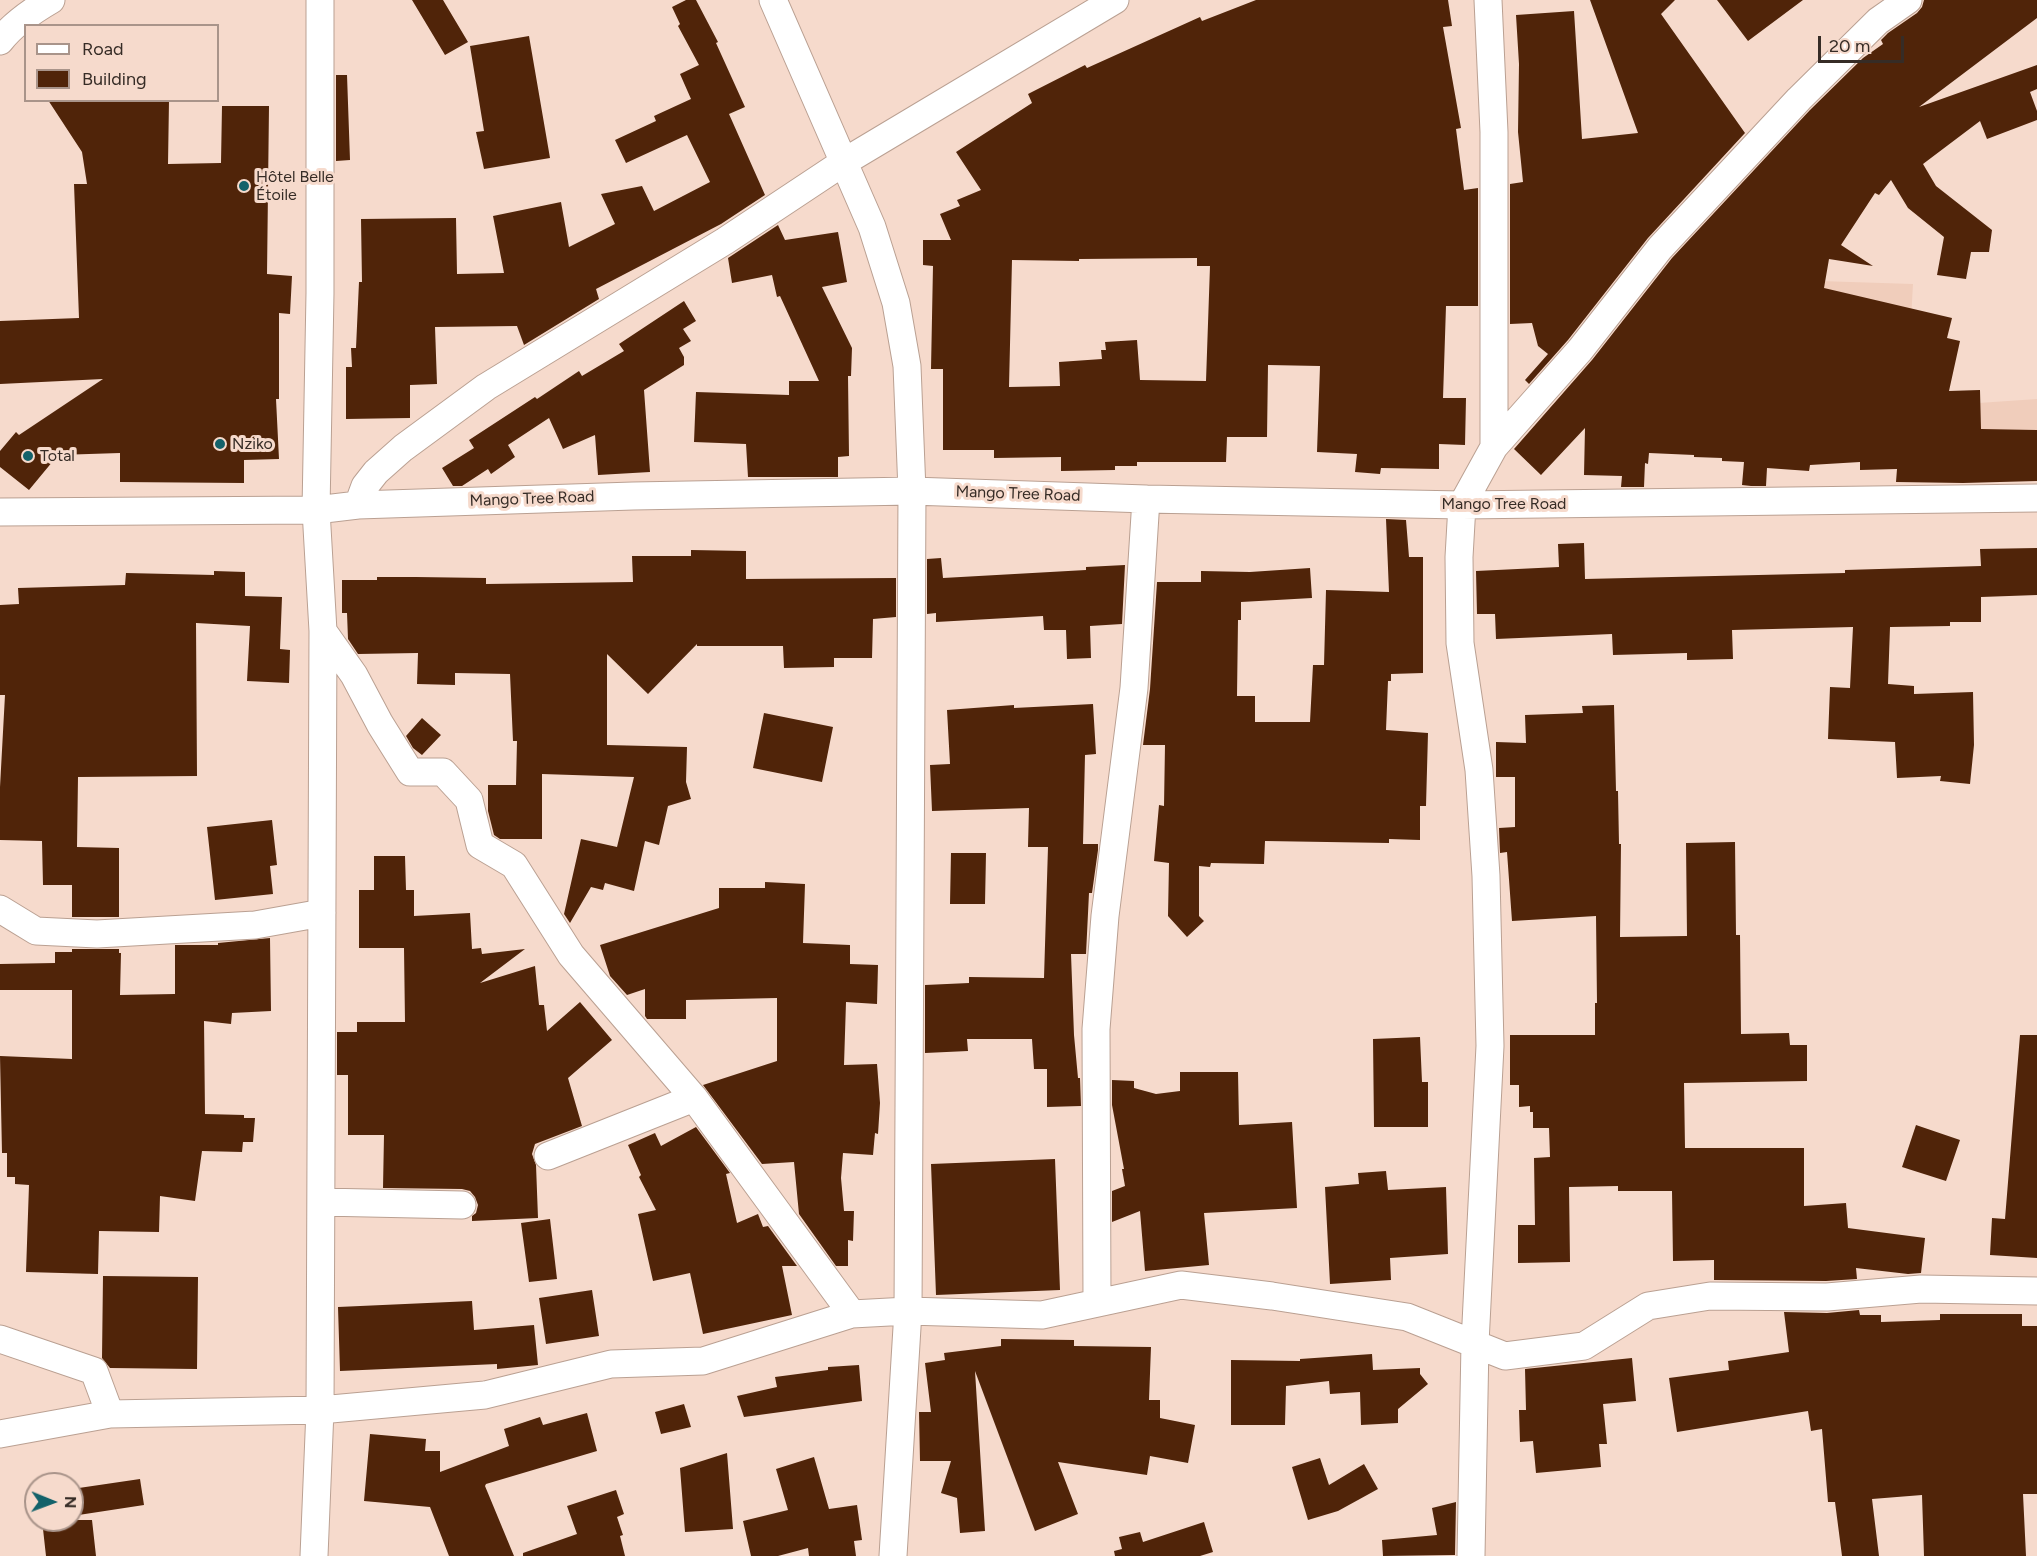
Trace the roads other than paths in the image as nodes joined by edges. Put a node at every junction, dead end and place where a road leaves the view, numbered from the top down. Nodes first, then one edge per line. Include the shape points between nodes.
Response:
1 (51, 0) edge
2 (320, 0) edge
3 (773, 0) edge
4 (1115, 0) edge
5 (1488, 0) edge
6 (1908, 0) edge
7 (0, 41) edge
8 (844, 162) junction
9 (1494, 447) junction
10 (912, 491) junction
11 (2037, 498) edge
12 (1146, 499) junction
13 (358, 505) junction
14 (1462, 505) junction
15 (316, 510) junction
16 (0, 512) edge
17 (323, 631) junction
18 (0, 909) edge
19 (322, 913) junction
20 (694, 1098) junction
21 (548, 1156) dead end
22 (321, 1202) junction
23 (462, 1205) dead end
24 (2037, 1291) edge
25 (1097, 1303) junction
26 (908, 1311) junction
27 (852, 1314) junction
28 (0, 1339) edge
29 (1475, 1343) junction
30 (320, 1410) junction
31 (110, 1414) junction
32 (0, 1434) edge
33 (314, 1556) edge
34 (893, 1556) edge
35 (1471, 1556) edge

1 - 7 street via 32,11
2 - 15 street
3 - 8 street
4 - 8 street
5 - 9 street via 1494,132
6 - 9 street via 1878,21 1799,99 1660,248 1580,350
8 - 10 street via 872,227 901,323 907,366
8 - 13 street via 725,241 477,393 376,472
9 - 14 street
10 - 12 street, Mango Tree Road
10 - 13 street, Mango Tree Road
10 - 26 street
11 - 14 street, Mango Tree Road
12 - 14 street, Mango Tree Road
12 - 25 street via 1134,688 1105,916 1096,1029
13 - 15 street, Mango Tree Road
14 - 29 street via 1460,643 1479,770 1490,1046
15 - 16 street, Mango Tree Road
15 - 17 street
17 - 19 street
17 - 20 street via 354,675 410,772 443,772 469,800 480,844 514,865 570,955
18 - 19 street via 36,931 97,934 255,925
19 - 22 street
20 - 21 street
20 - 27 street
22 - 23 street
22 - 30 street
24 - 29 street via 1921,1289 1827,1297 1710,1296 1648,1306 1584,1346 1505,1356
25 - 26 street via 1042,1315
25 - 29 street via 1181,1285 1407,1317
26 - 27 street
26 - 34 street
27 - 30 street via 703,1361 611,1364 485,1395
28 - 31 street via 93,1371
29 - 35 street
30 - 31 street
30 - 33 street
31 - 32 street

